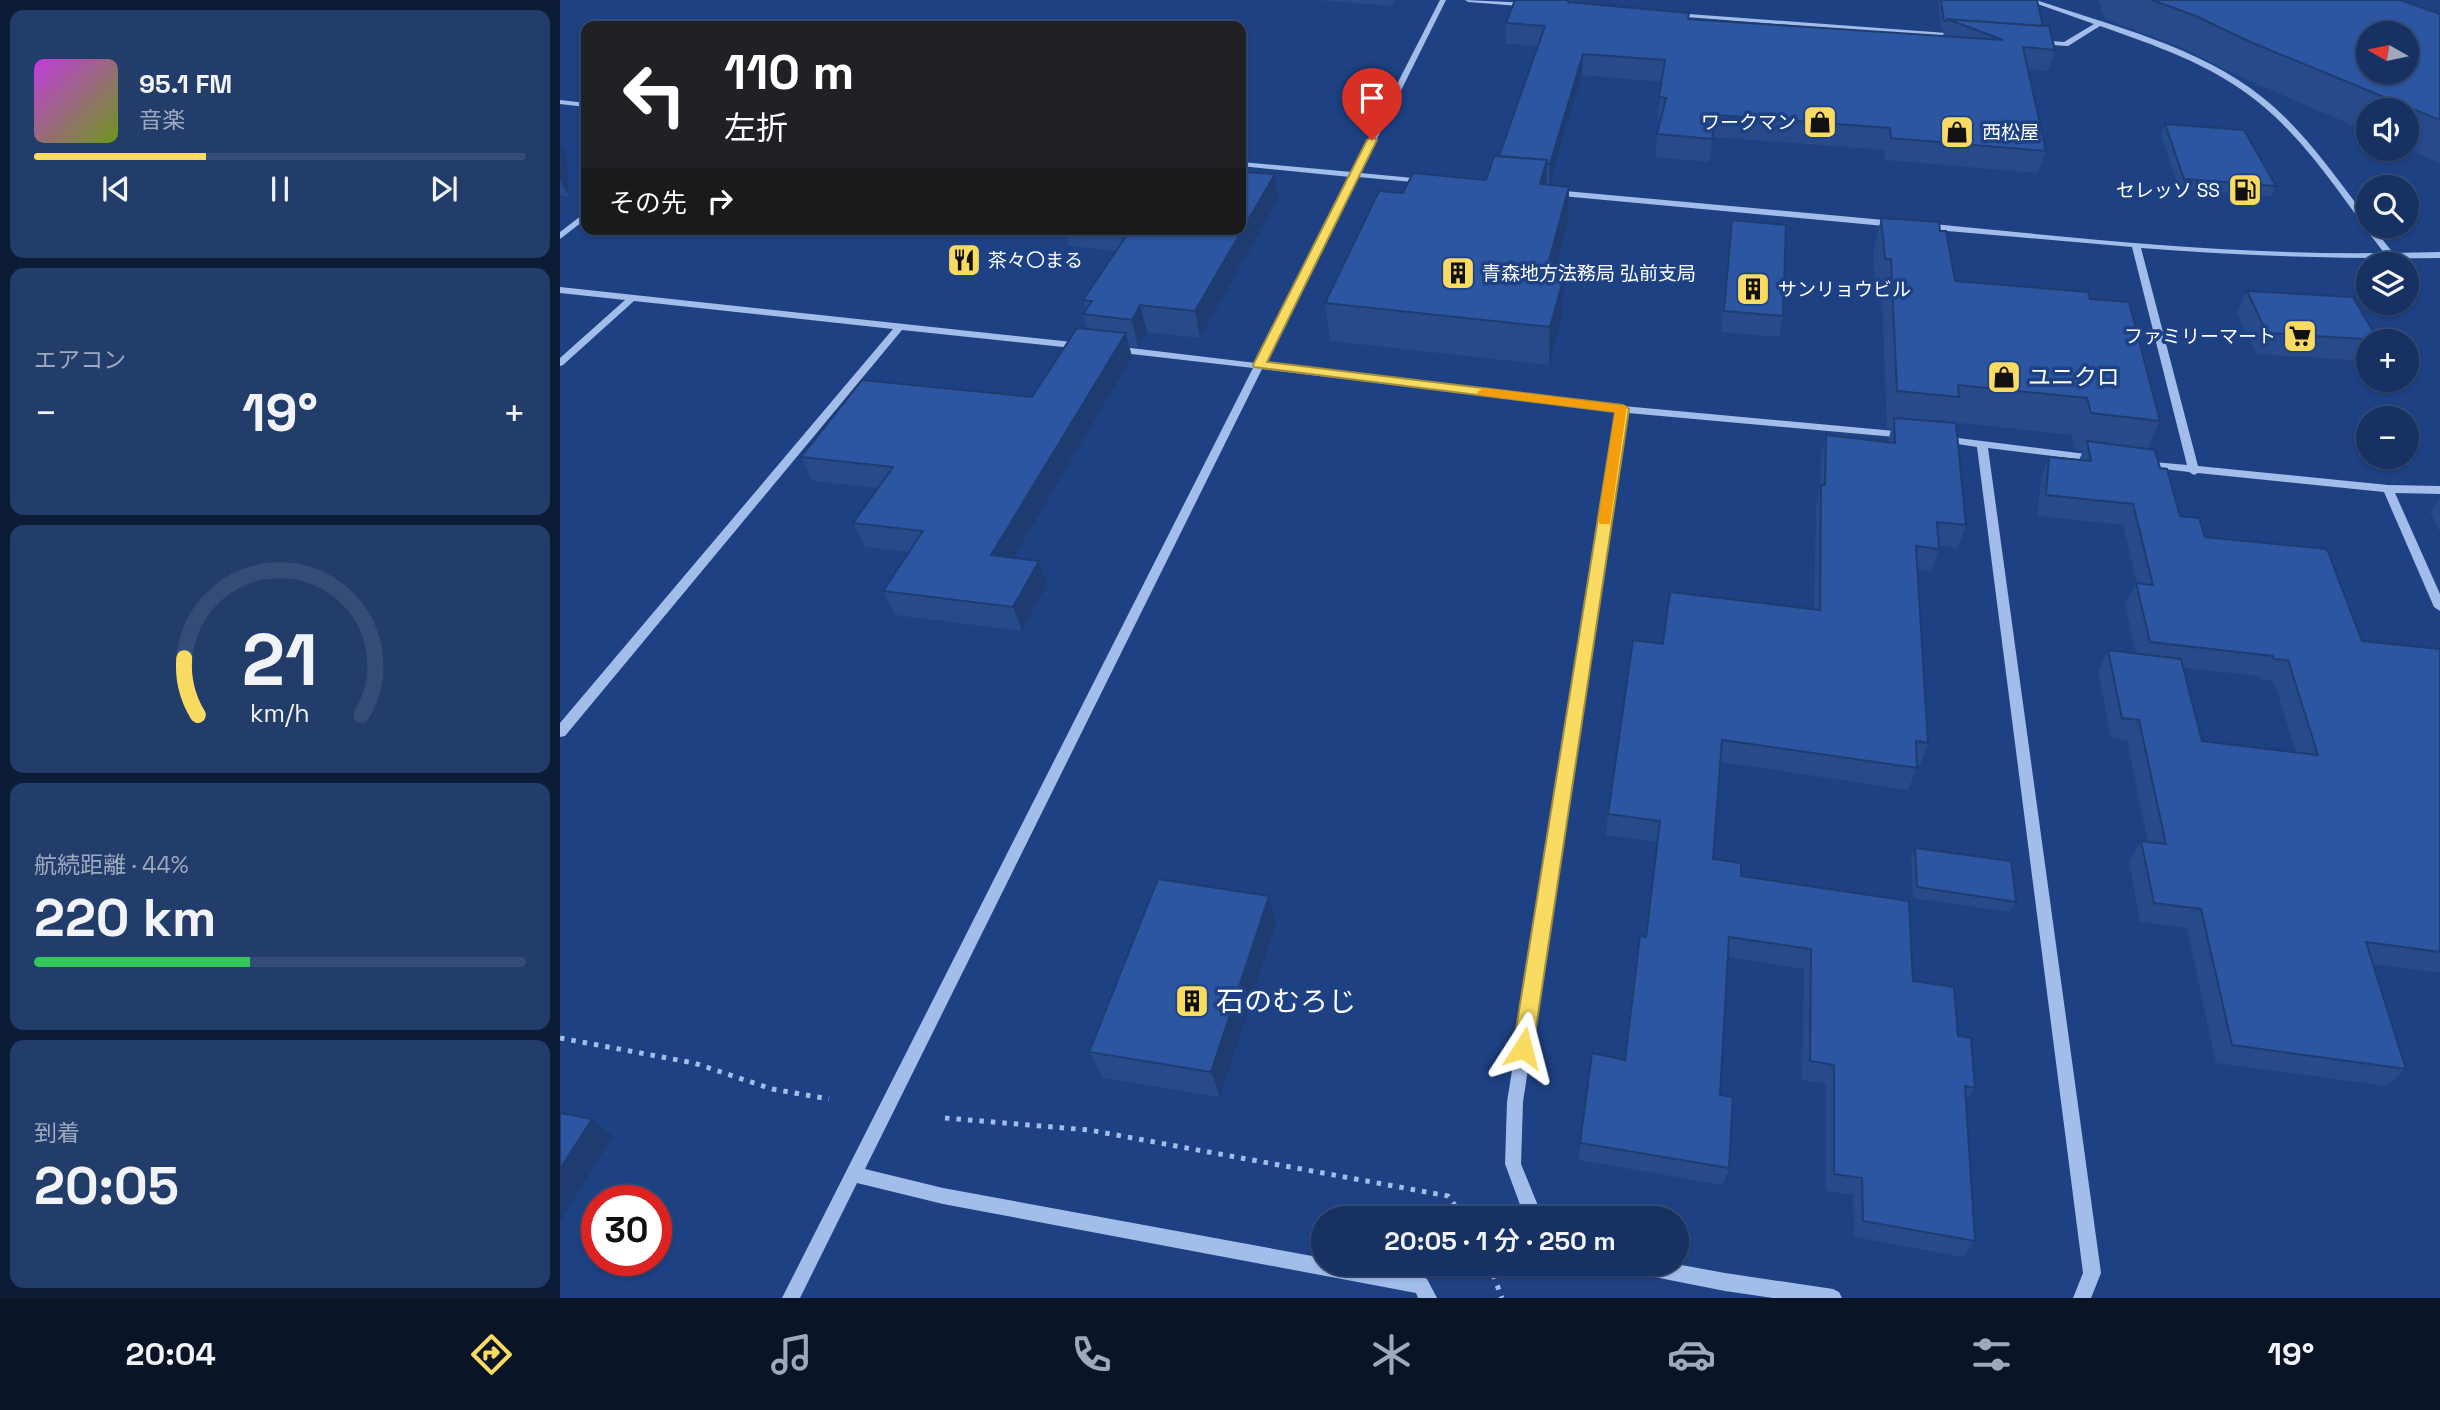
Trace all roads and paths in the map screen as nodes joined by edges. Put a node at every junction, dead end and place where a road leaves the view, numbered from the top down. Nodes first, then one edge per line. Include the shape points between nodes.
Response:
1 (1443, 0) edge
2 (1468, 0) edge
3 (2028, 0) edge
4 (1537, 5) edge
5 (1662, 14) edge
6 (2099, 24) junction
7 (1968, 36) edge
8 (2023, 40) edge
9 (560, 102) edge
10 (581, 104) edge
11 (1246, 164) edge
12 (1355, 175) junction
13 (1441, 183) edge
14 (1549, 192) edge
15 (2356, 209) edge
16 (581, 219) edge
17 (1903, 224) edge
18 (1916, 225) edge
19 (560, 236) edge
20 (2136, 246) junction
21 (2419, 255) edge
22 (2440, 255) edge
23 (2356, 256) edge
24 (560, 290) edge
25 (632, 298) junction
26 (900, 326) junction
27 (1088, 346) edge
28 (1101, 348) edge
29 (560, 363) edge
30 (1259, 365) junction
31 (1623, 409) junction
32 (1916, 436) edge
33 (1929, 438) edge
34 (1982, 443) junction
35 (2101, 459) edge
36 (2128, 462) edge
37 (2194, 471) junction
38 (2388, 489) junction
39 (2440, 490) edge
40 (2440, 607) edge
41 (560, 732) edge
42 (560, 1038) edge
43 (829, 1099) dead end
44 (945, 1118) dead end
45 (853, 1174) junction
46 (1455, 1206) edge
47 (1529, 1206) edge
48 (1689, 1275) edge
49 (1494, 1276) edge
50 (791, 1298) edge
51 (1428, 1298) edge
52 (1502, 1298) edge
53 (1833, 1298) edge
54 (2082, 1298) edge

1 - 12 street
2 - 4 street
3 - 6 street
5 - 7 street
6 - 8 street via 2065,44
6 - 15 street via 2216,71 2259,99 2305,141
9 - 10 street
11 - 12 street
12 - 13 street
12 - 30 street
14 - 17 street
16 - 19 street
18 - 20 street
20 - 23 street
20 - 37 street
21 - 22 street
24 - 25 street
25 - 26 street
25 - 29 street
26 - 27 street
26 - 41 street
28 - 30 street
30 - 31 street
30 - 45 street
31 - 32 street
31 - 47 street via 1515,1101 1513,1164
33 - 34 street
34 - 35 street
34 - 54 street via 2092,1273
36 - 37 street
37 - 38 street
38 - 39 street
38 - 40 street
42 - 43 path via 694,1063 772,1089
44 - 46 path via 1089,1130 1448,1196
45 - 50 street
45 - 51 street via 943,1196 1420,1285
48 - 53 street
49 - 52 path

